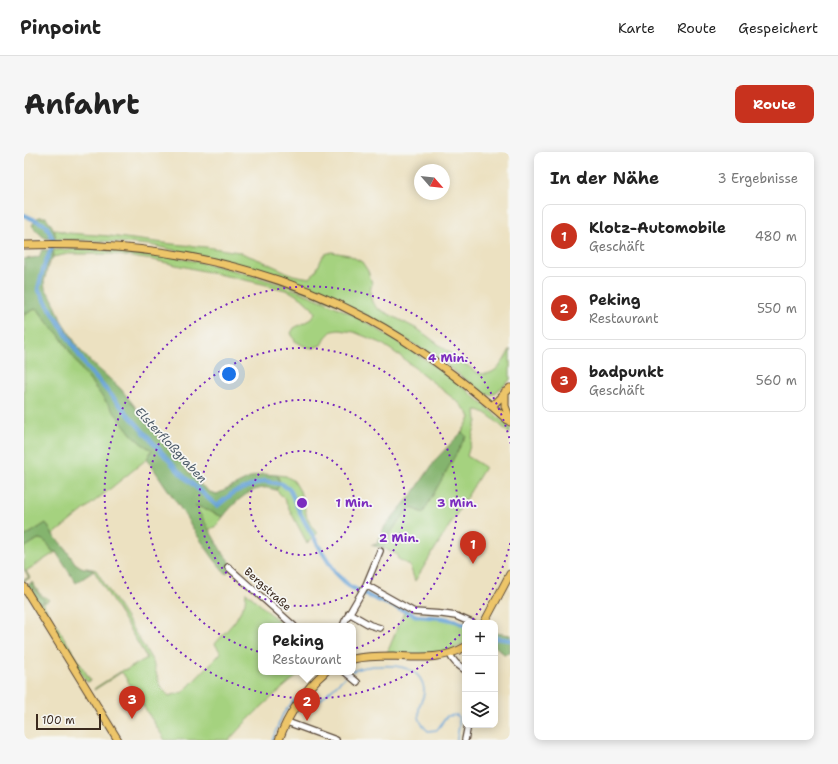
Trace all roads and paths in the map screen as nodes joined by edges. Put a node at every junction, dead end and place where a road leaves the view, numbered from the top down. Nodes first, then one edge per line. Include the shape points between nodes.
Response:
1 (27, 244) edge
2 (508, 390) edge
3 (492, 406) junction
4 (510, 420) edge
5 (380, 551) dead end
6 (228, 567) dead end
7 (510, 574) edge
8 (24, 587) edge
9 (364, 590) junction
10 (349, 614) junction
11 (465, 620) edge
12 (486, 620) edge
13 (291, 623) edge
14 (344, 623) edge
15 (380, 628) dead end
16 (462, 648) edge
17 (450, 654) junction
18 (356, 659) edge
19 (462, 668) edge
20 (322, 675) edge
21 (348, 675) edge
22 (357, 682) dead end
23 (286, 722) junction
24 (467, 728) edge
25 (118, 740) edge
26 (279, 740) edge
27 (336, 740) edge
28 (465, 740) edge

1 - 3 main road via 128,248 176,254 260,274 310,292 373,322 449,371
2 - 3 main road
2 - 4 main road via 505,406
3 - 4 main road
5 - 9 street
6 - 13 street, Bergstraße
7 - 12 main road
8 - 25 main road
9 - 10 street
9 - 11 street via 414,612 456,616
10 - 14 street
10 - 15 street
16 - 17 main road
17 - 18 main road via 424,658 378,656
17 - 19 street
20 - 23 main road via 296,705
21 - 22 street
23 - 26 main road
23 - 27 street
24 - 28 street

